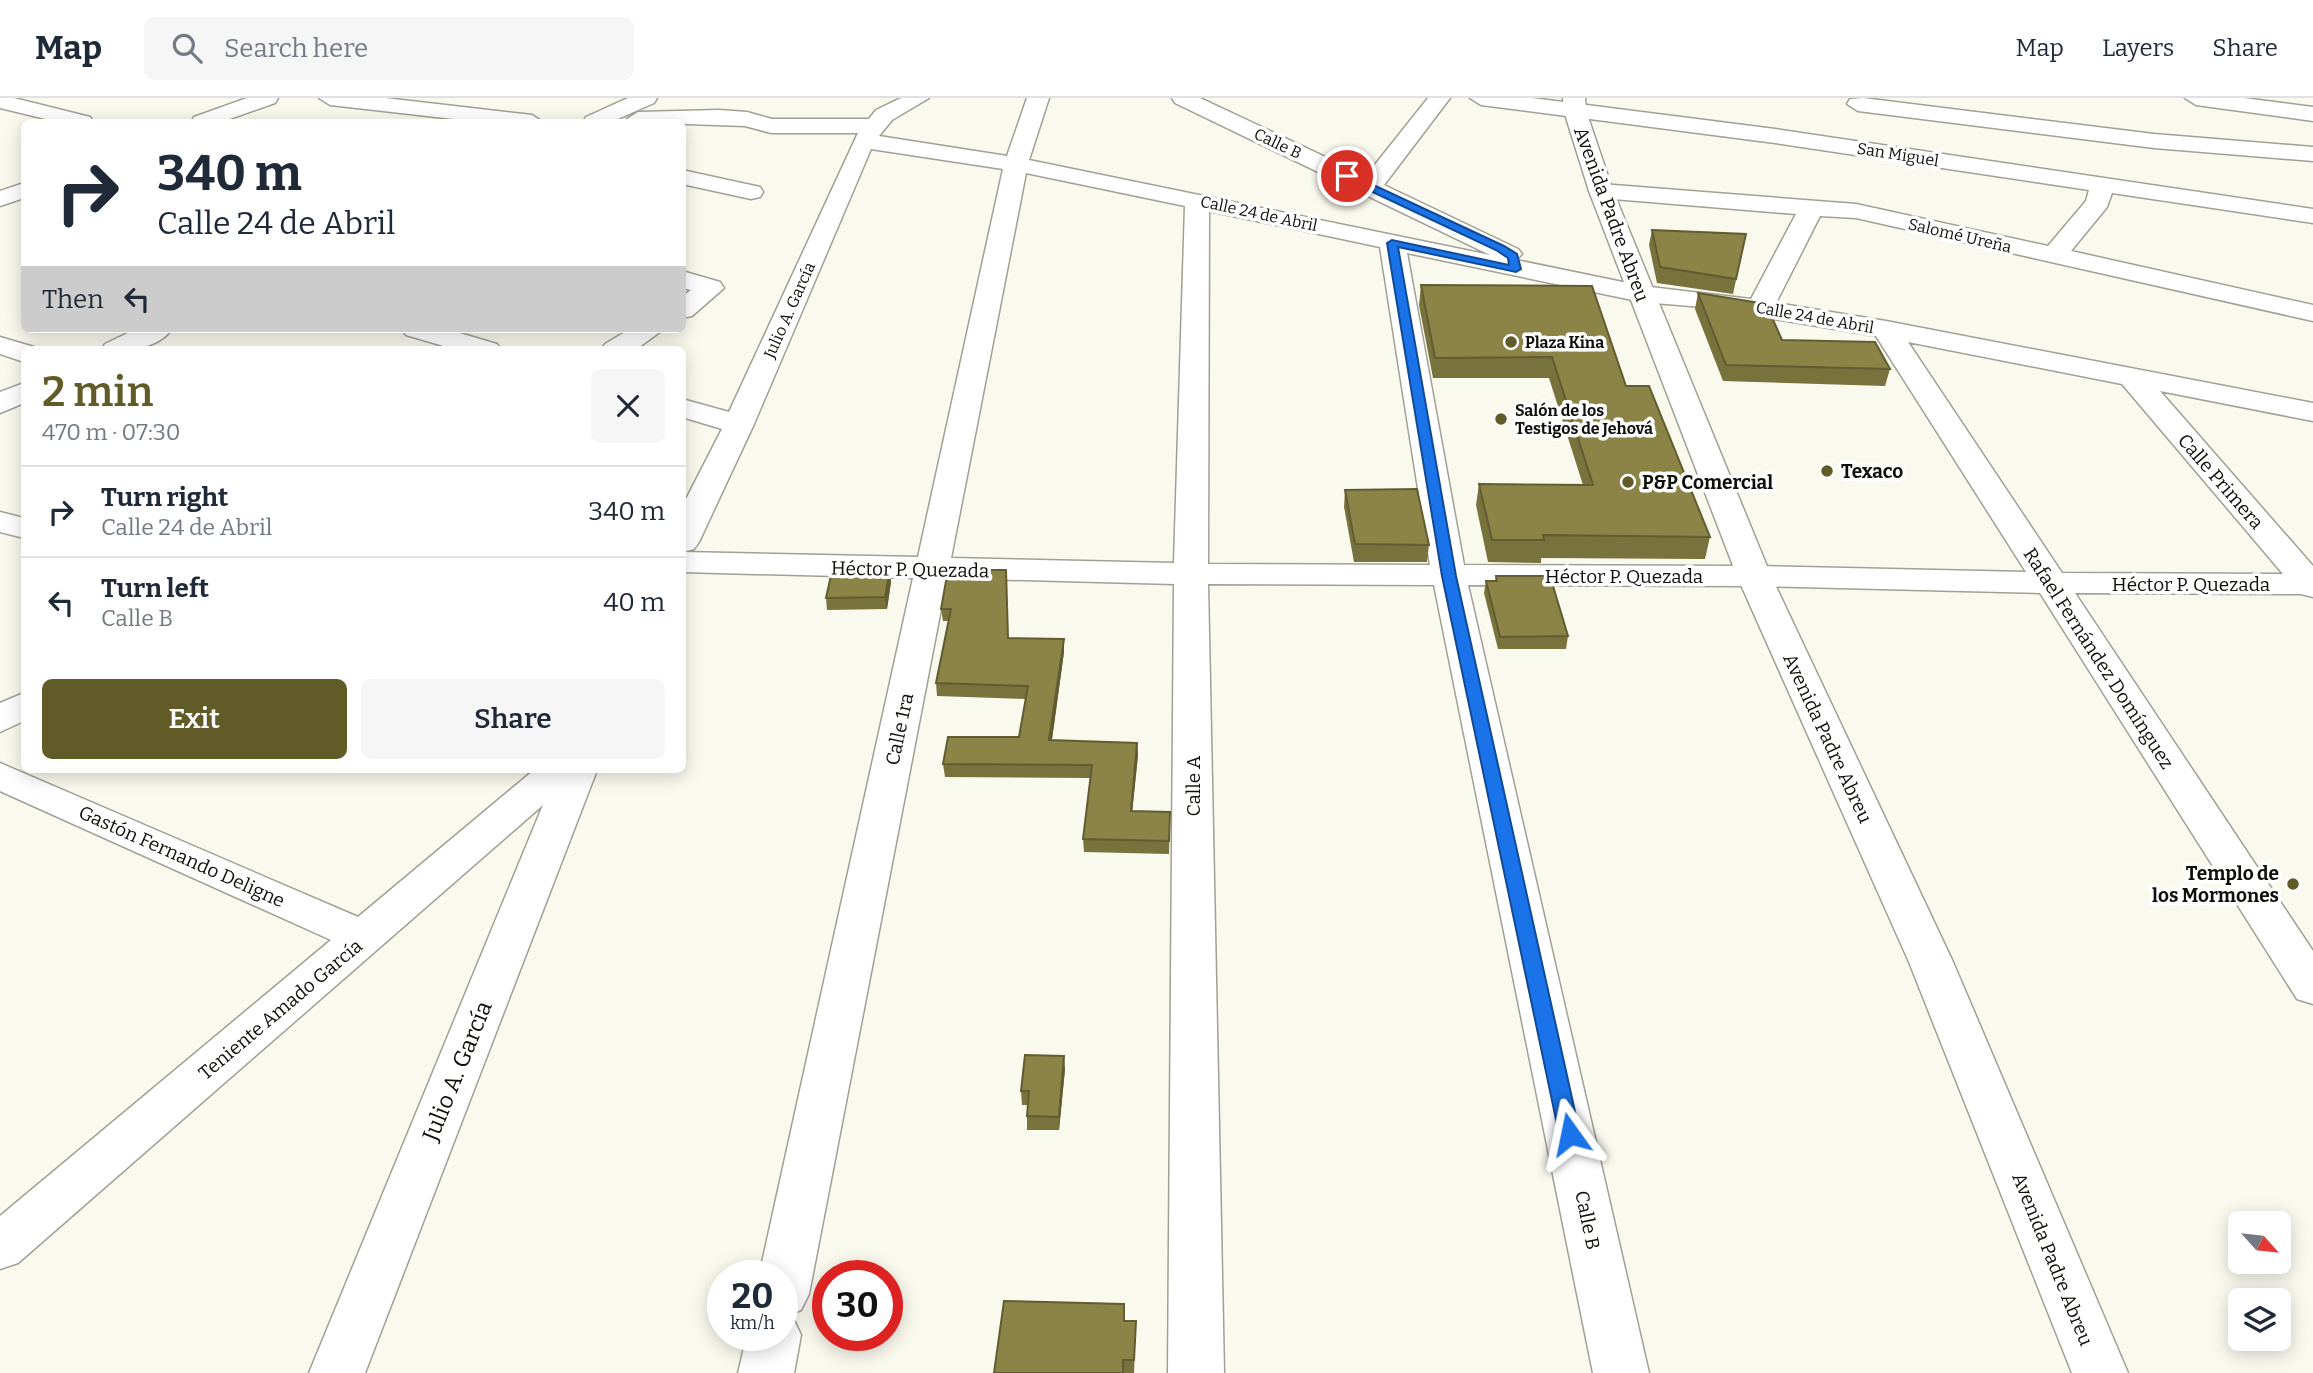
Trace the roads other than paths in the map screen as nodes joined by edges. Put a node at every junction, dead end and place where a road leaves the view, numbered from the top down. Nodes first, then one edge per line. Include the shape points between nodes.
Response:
1 (267, 98) edge
2 (330, 98) edge
3 (918, 98) edge
4 (1038, 98) edge
5 (1183, 98) edge
6 (1439, 98) edge
7 (1481, 98) edge
8 (2196, 98) edge
9 (0, 101) edge
10 (1862, 101) edge
11 (1574, 104) edge
12 (642, 108) edge
13 (1834, 113) dead end
14 (2313, 114) edge
15 (70, 119) edge
16 (210, 119) edge
17 (507, 119) edge
18 (604, 119) edge
19 (875, 120) edge
20 (1810, 122) dead end
21 (1775, 136) junction
22 (2313, 154) edge
23 (1016, 164) junction
24 (686, 178) edge
25 (2102, 186) junction
26 (1370, 187) junction
27 (21, 191) edge
28 (1601, 191) junction
29 (751, 192) dead end
30 (0, 199) edge
31 (1197, 200) junction
32 (1811, 209) junction
33 (2313, 215) edge
34 (1392, 243) junction
35 (2053, 256) junction
36 (1516, 269) junction
37 (686, 280) edge
38 (1642, 294) junction
39 (686, 307) edge
40 (1760, 307) junction
41 (2313, 313) edge
42 (1886, 329) junction
43 (150, 333) edge
44 (429, 333) edge
45 (643, 333) edge
46 (0, 345) edge
47 (123, 346) edge
48 (473, 346) edge
49 (622, 346) edge
50 (21, 353) edge
51 (2130, 374) junction
52 (21, 394) edge
53 (0, 404) edge
54 (686, 409) edge
55 (2313, 412) edge
56 (739, 424) junction
57 (0, 522) edge
58 (21, 527) edge
59 (686, 534) edge
60 (686, 562) edge
61 (932, 570) junction
62 (1191, 574) junction
63 (1449, 576) junction
64 (1754, 576) junction
65 (2049, 583) junction
66 (2312, 585) edge
67 (21, 707) edge
68 (0, 719) edge
69 (555, 773) edge
70 (576, 773) edge
71 (0, 776) edge
72 (364, 937) junction
73 (2313, 987) edge
74 (0, 1247) edge
75 (789, 1260) edge
76 (771, 1351) edge
77 (337, 1373) edge
78 (766, 1373) edge
79 (1196, 1373) edge
80 (1621, 1373) edge
81 (2100, 1373) edge

1 - 16 street
2 - 17 street
3 - 19 street
4 - 23 street, Calle 1ra
5 - 26 street, Calle B
6 - 26 street
7 - 11 street, San Miguel
8 - 14 street
9 - 15 street
10 - 13 street
10 - 22 street via 2154,141
11 - 21 street, San Miguel
11 - 28 street, Avenida Padre Abreu
12 - 18 street
12 - 19 street, Calle 24 de Abril via 747,119 771,126
19 - 23 street, Calle 24 de Abril
19 - 56 street, Julio A. García
20 - 21 street
21 - 25 street, San Miguel
23 - 31 street, Calle 24 de Abril
23 - 61 street, Calle 1ra
24 - 29 street
25 - 33 street, San Miguel
25 - 35 street via 2098,202
26 - 36 street, Calle B via 1500,248 1513,256
27 - 30 street
28 - 32 street, Salomé Ureña
28 - 38 street, Avenida Padre Abreu
31 - 34 street, Calle 24 de Abril
31 - 62 street, Calle A
32 - 35 street, Salomé Ureña via 1856,211
32 - 40 street
34 - 36 street, Calle 24 de Abril
34 - 63 street, Calle B
35 - 41 street, Salomé Ureña
36 - 38 street, Calle 24 de Abril
37 - 39 street via 711,288
38 - 40 street, Calle 24 de Abril
38 - 64 street, Avenida Padre Abreu
40 - 42 street, Calle 24 de Abril
42 - 51 street, Calle 24 de Abril
42 - 65 street, Rafael Fernández Domínguez
43 - 47 street
44 - 48 street
45 - 49 street
46 - 50 street
51 - 55 street, Calle 24 de Abril
51 - 66 street, Calle Primera
52 - 53 street
54 - 56 street
56 - 59 street, Julio A. García
57 - 58 street
60 - 61 street, Héctor P. Quezada
61 - 62 street, Héctor P. Quezada
61 - 75 street, Calle 1ra
62 - 63 street, Héctor P. Quezada
62 - 79 street, Calle A
63 - 64 street, Héctor P. Quezada
63 - 80 street, Calle B
64 - 65 street, Héctor P. Quezada
64 - 81 street, Avenida Padre Abreu via 1931,962
65 - 66 street, Héctor P. Quezada
65 - 73 street, Rafael Fernández Domínguez
67 - 68 street
69 - 72 street, Teniente Amado García
70 - 77 street, Julio A. García
71 - 72 street, Gastón Fernando Deligne
72 - 74 street, Teniente Amado García
76 - 78 street

